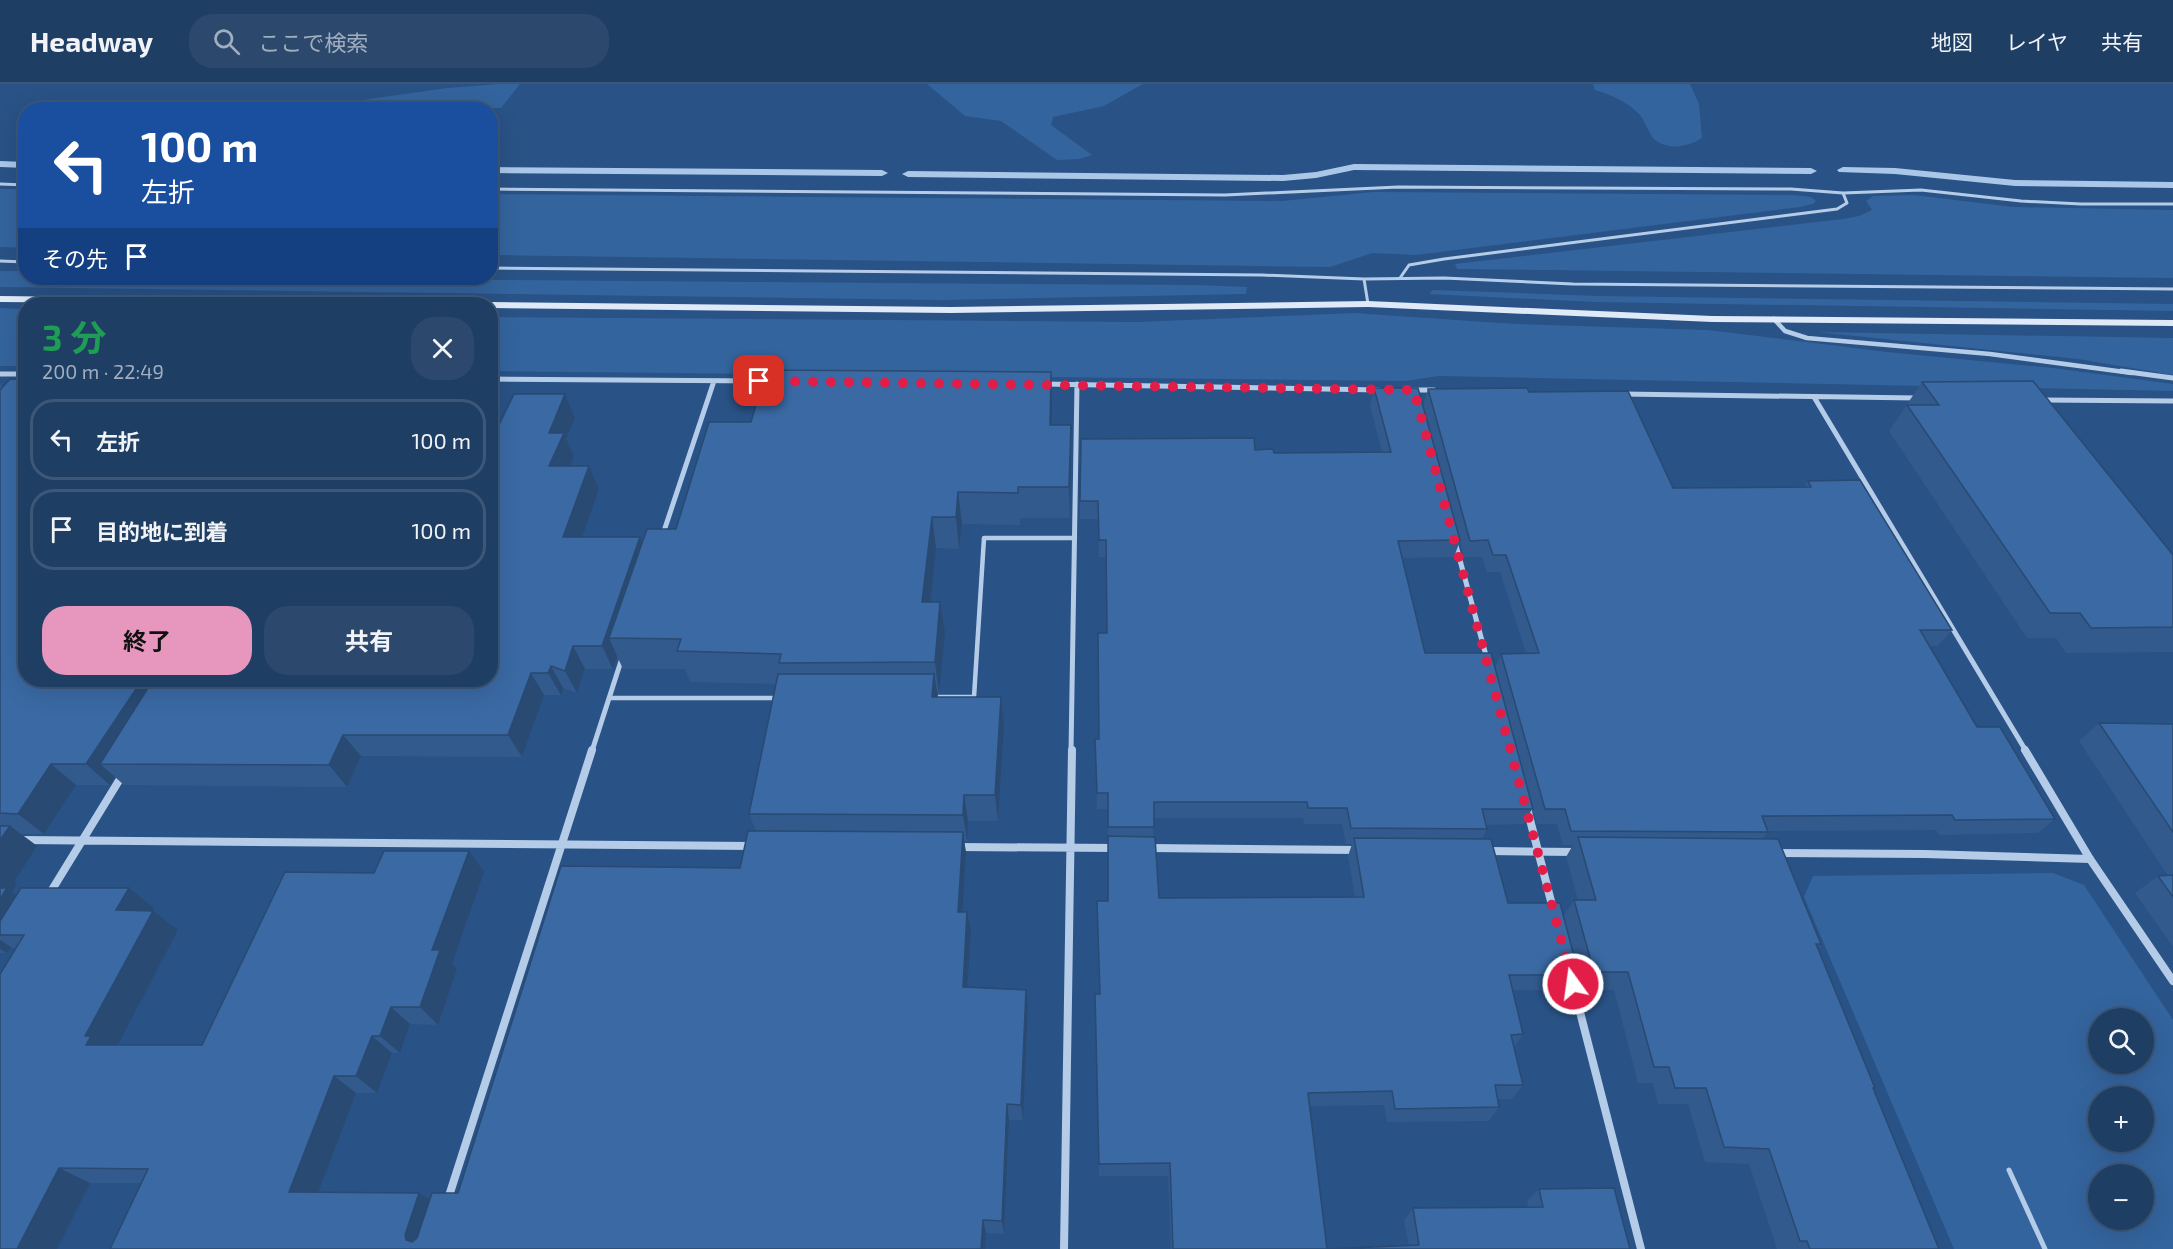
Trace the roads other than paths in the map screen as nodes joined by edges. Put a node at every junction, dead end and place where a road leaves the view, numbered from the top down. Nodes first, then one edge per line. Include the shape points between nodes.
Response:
1 (0, 184) edge
2 (18, 185) edge
3 (498, 189) edge
4 (1843, 193) junction
5 (2173, 204) edge
6 (0, 261) edge
7 (18, 262) edge
8 (498, 268) edge
9 (1400, 278) junction
10 (1364, 279) junction
11 (2173, 289) edge
12 (0, 299) edge
13 (18, 299) edge
14 (1368, 304) junction
15 (498, 305) edge
16 (1774, 319) junction
17 (2173, 323) edge
18 (0, 374) edge
19 (18, 375) edge
20 (2173, 378) edge
21 (498, 379) edge
22 (714, 381) junction
23 (772, 381) edge
24 (1030, 384) edge
25 (1077, 384) junction
26 (1391, 390) edge
27 (1402, 390) edge
28 (1414, 390) junction
29 (1438, 391) edge
30 (1615, 394) edge
31 (1814, 397) junction
32 (1922, 398) edge
33 (2030, 399) edge
34 (2173, 401) edge
35 (1417, 402) edge
36 (1075, 538) junction
37 (661, 540) edge
38 (1454, 540) edge
39 (624, 653) edge
40 (1489, 667) edge
41 (927, 697) edge
42 (609, 698) junction
43 (785, 698) edge
44 (126, 770) edge
45 (1526, 805) edge
46 (12, 840) edge
47 (83, 841) junction
48 (560, 844) junction
49 (762, 846) edge
50 (951, 847) edge
51 (1070, 848) junction
52 (1128, 848) edge
53 (1140, 848) edge
54 (1363, 850) edge
55 (1480, 851) edge
56 (1539, 851) junction
57 (1586, 852) edge
58 (1764, 853) edge
59 (1776, 853) junction
60 (2090, 860) junction
61 (1781, 864) edge
62 (47, 899) edge
63 (1556, 920) edge
64 (1568, 965) edge
65 (2173, 981) edge
66 (2009, 1170) dead end
67 (446, 1204) edge
68 (1064, 1249) edge
69 (1641, 1249) edge
70 (2045, 1249) edge

1 - 2 lane
3 - 4 lane via 1225,195 1398,187 1791,189
4 - 5 lane via 1921,190 2069,203
4 - 9 lane via 1847,202 1837,209 1444,259 1409,265
6 - 7 lane
8 - 10 lane
9 - 10 lane
9 - 11 lane via 1573,284
10 - 14 lane
12 - 13 street
14 - 15 street via 951,310
14 - 16 street
16 - 17 street
16 - 20 street via 1785,331 1808,338 1990,354
18 - 19 street
21 - 22 street
22 - 23 street
22 - 37 street
24 - 25 street
25 - 26 street
25 - 36 street
27 - 28 street
28 - 29 street
28 - 35 street
30 - 31 street
31 - 32 street
31 - 60 street
33 - 34 street
36 - 41 lane via 984,538 974,697
36 - 51 street
38 - 40 street
39 - 42 street
42 - 43 lane
42 - 48 street
44 - 47 street
45 - 56 street
46 - 47 street
47 - 48 street
47 - 62 street
48 - 49 street
48 - 67 street
50 - 51 street
51 - 52 street
51 - 68 street
53 - 54 street
55 - 56 street
56 - 57 street
56 - 63 street
58 - 59 street
59 - 60 street
59 - 61 lane
60 - 65 street
64 - 69 street
66 - 70 lane

